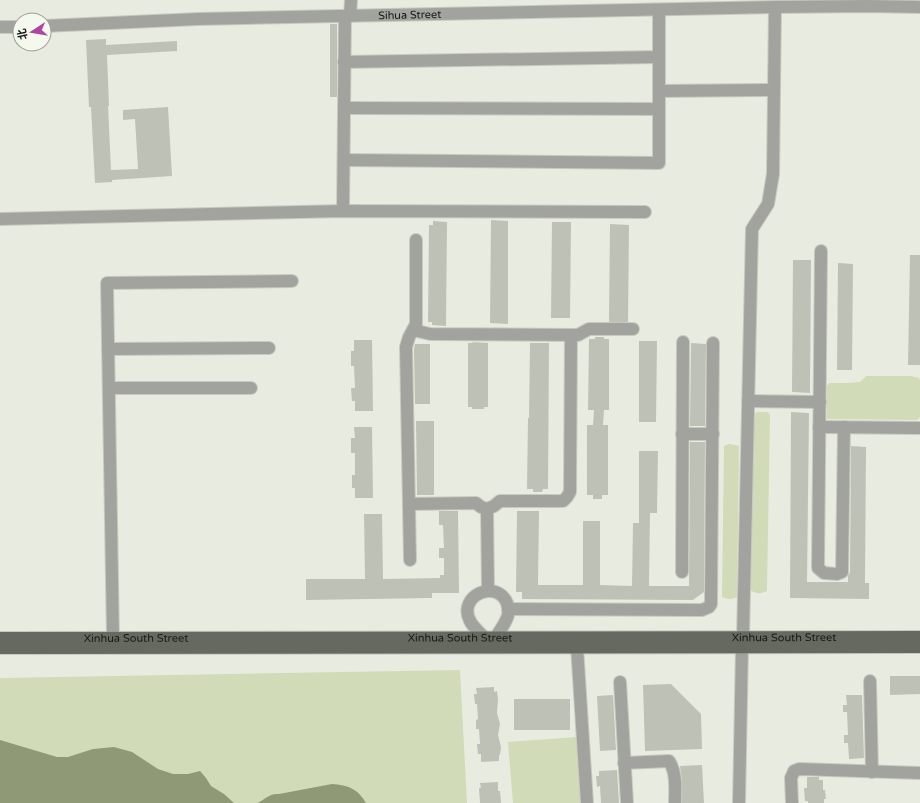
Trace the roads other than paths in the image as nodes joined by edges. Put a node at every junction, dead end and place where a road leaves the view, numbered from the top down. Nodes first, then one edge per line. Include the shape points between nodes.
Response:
1 (351, 0) edge
2 (883, 3) edge
3 (775, 7) junction
4 (920, 7) edge
5 (659, 10) junction
6 (348, 16) junction
7 (12, 26) edge
8 (52, 26) edge
9 (0, 27) edge
10 (659, 57) junction
11 (344, 62) junction
12 (774, 90) junction
13 (659, 91) junction
14 (344, 108) junction
15 (659, 109) junction
16 (344, 160) junction
17 (344, 211) junction
18 (645, 212) dead end
19 (0, 219) edge
20 (416, 240) dead end
21 (822, 251) dead end
22 (292, 281) dead end
23 (633, 329) dead end
24 (413, 330) junction
25 (571, 335) junction
26 (683, 342) dead end
27 (714, 342) dead end
28 (269, 348) dead end
29 (108, 349) junction
30 (108, 388) junction
31 (251, 388) dead end
32 (748, 400) junction
33 (820, 402) junction
34 (819, 427) junction
35 (844, 427) junction
36 (920, 428) edge
37 (682, 434) junction
38 (713, 434) junction
39 (409, 504) junction
40 (487, 509) junction
41 (410, 560) dead end
42 (682, 572) dead end
43 (488, 591) junction
44 (508, 609) junction
45 (484, 637) junction
46 (496, 637) junction
47 (920, 637) edge
48 (0, 638) edge
49 (113, 638) junction
50 (742, 642) junction
51 (577, 647) junction
52 (920, 647) edge
53 (0, 648) edge
54 (870, 681) dead end
55 (620, 682) dead end
56 (624, 763) junction
57 (872, 772) junction
58 (920, 773) edge
59 (587, 803) edge
60 (627, 803) edge
61 (675, 803) edge
62 (739, 803) edge
63 (792, 803) edge

1 - 6 street
2 - 3 street, Sihua Street
2 - 4 street, Sihua Street
3 - 5 street, Sihua Street
3 - 12 street
5 - 6 street, Sihua Street
5 - 10 street
6 - 8 street, Sihua Street
6 - 11 street
7 - 9 street
10 - 11 street
10 - 13 street
11 - 14 street
12 - 13 street
12 - 32 street via 773,174 768,204 752,229
13 - 15 street
14 - 15 street
14 - 16 street
15 - 16 street via 659,162
16 - 17 street
17 - 18 street
17 - 19 street
20 - 24 street via 416,324
21 - 33 street
22 - 29 street via 107,283
23 - 25 street via 589,329 578,335
24 - 25 street via 430,334
24 - 39 street via 406,347
25 - 40 street via 570,492 563,501 500,501
26 - 37 street
27 - 38 street
28 - 29 street
29 - 30 street
30 - 31 street
30 - 49 street
32 - 33 street
32 - 50 street
33 - 34 street
34 - 35 street
34 - 35 street via 818,568 824,573 837,574 842,572
35 - 36 street
37 - 38 street
37 - 42 street
38 - 44 street via 709,607 702,610
39 - 40 street via 476,503
39 - 41 street
40 - 43 street
43 - 44 street via 501,596
43 - 45 street via 474,596 468,605 470,621
44 - 46 street via 508,615
45 - 46 main road, Xinhua South Street
45 - 49 main road, Xinhua South Street
46 - 50 main road, Xinhua South Street
47 - 50 main road, Xinhua South Street
48 - 49 main road, Xinhua South Street
50 - 51 main road, Xinhua South Street
50 - 52 main road, Xinhua South Street
50 - 62 street
51 - 53 main road, Xinhua South Street
51 - 59 street
54 - 57 street
55 - 56 street
56 - 60 street
56 - 61 street via 669,761 674,771
57 - 58 street
57 - 63 street via 799,769 794,771 791,778

